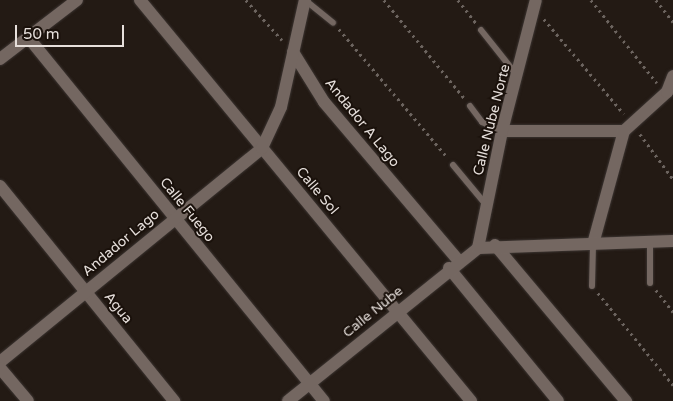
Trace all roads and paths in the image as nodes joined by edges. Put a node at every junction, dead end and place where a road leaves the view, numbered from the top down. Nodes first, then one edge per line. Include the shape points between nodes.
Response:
1 (76, 0) edge
2 (140, 0) edge
3 (246, 0) edge
4 (305, 0) edge
5 (384, 0) edge
6 (458, 0) edge
7 (591, 0) edge
8 (656, 0) edge
9 (532, 2) edge
10 (333, 22) joint
11 (673, 22) edge
12 (481, 30) joint
13 (28, 38) junction
14 (293, 52) junction
15 (0, 59) edge
16 (673, 76) edge
17 (518, 77) junction
18 (670, 92) edge
19 (470, 106) joint
20 (628, 128) junction
21 (502, 131) junction
22 (262, 148) junction
23 (453, 165) joint
24 (673, 180) edge
25 (0, 186) edge
26 (487, 206) junction
27 (174, 218) junction
28 (673, 241) edge
29 (650, 242) junction
30 (593, 244) junction
31 (496, 246) junction
32 (478, 248) junction
33 (454, 265) junction
34 (650, 283) joint
35 (592, 286) joint
36 (85, 292) junction
37 (397, 311) junction
38 (673, 312) edge
39 (0, 362) edge
40 (0, 368) edge
41 (309, 383) junction
42 (673, 385) edge
43 (28, 401) edge
44 (174, 401) edge
45 (288, 401) edge
46 (324, 401) edge
47 (471, 401) edge
48 (558, 401) edge
49 (626, 401) edge

1 - 13 street
2 - 22 street, Calle Sol
3 - 14 path
4 - 10 lane
4 - 14 street
5 - 19 path
6 - 12 path
7 - 18 path
8 - 11 path
9 - 17 street, Calle Nube Norte
9 - 20 path
10 - 23 path
12 - 17 lane
13 - 15 street
13 - 27 street, Calle Fuego
14 - 22 street via 281,107
14 - 33 street, Andador A Lago via 324,102
16 - 18 street
17 - 21 street, Calle Nube Norte
18 - 20 street
19 - 21 lane via 482,122
20 - 21 street
20 - 24 path
20 - 30 street
21 - 26 street, Calle Nube Norte
22 - 27 street, Andador Lago
22 - 37 street, Calle Sol
23 - 26 lane
25 - 36 street, Agua
26 - 32 street, Calle Nube Norte
27 - 36 street, Andador Lago
27 - 41 street, Calle Fuego
28 - 29 street
29 - 30 street
29 - 34 lane
30 - 31 street
30 - 35 lane
31 - 32 street
31 - 49 street
32 - 33 street, Calle Nube
33 - 37 street, Calle Nube
33 - 48 street, Andador A Lago
34 - 38 path
35 - 42 path
36 - 39 street, Andador Lago
36 - 44 street, Agua
37 - 41 street, Calle Nube
37 - 47 street, Calle Sol
40 - 43 street
41 - 45 street, Calle Nube
41 - 46 street, Calle Fuego

